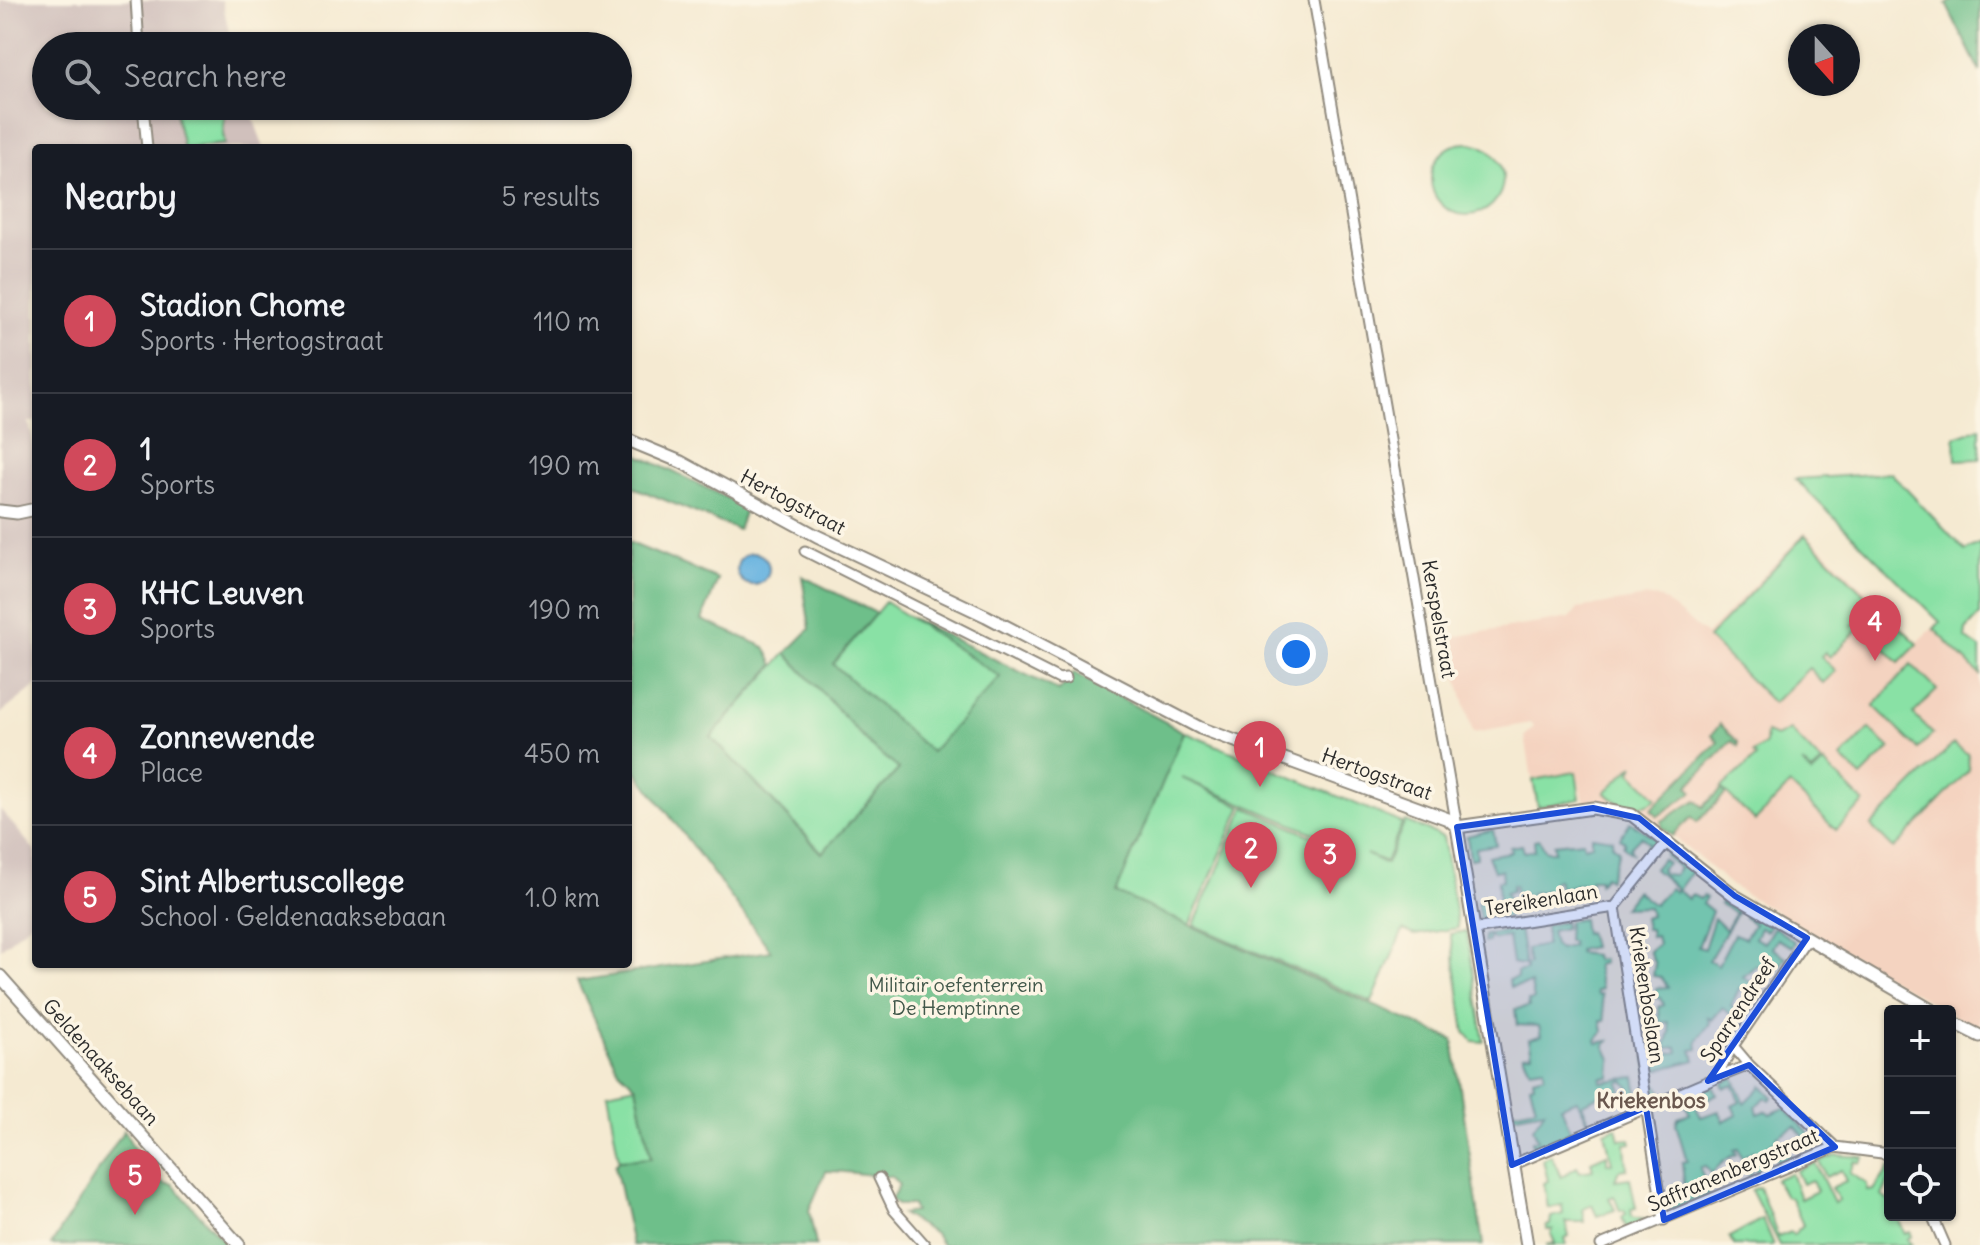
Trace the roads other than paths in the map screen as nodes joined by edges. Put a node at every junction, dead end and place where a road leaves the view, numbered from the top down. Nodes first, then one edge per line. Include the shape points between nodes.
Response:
1 (136, 0) edge
2 (1314, 0) edge
3 (138, 32) edge
4 (144, 120) edge
5 (147, 144) edge
6 (632, 442) edge
7 (32, 510) edge
8 (0, 511) edge
9 (805, 551) dead end
10 (1066, 678) dead end
11 (1457, 827) junction
12 (1668, 841) junction
13 (1615, 907) junction
14 (1474, 929) junction
15 (1807, 938) junction
16 (0, 976) edge
17 (1923, 1005) edge
18 (1956, 1024) edge
19 (1980, 1036) edge
20 (1733, 1046) junction
21 (1749, 1065) junction
22 (1716, 1078) junction
23 (1646, 1107) junction
24 (1835, 1147) junction
25 (1884, 1153) edge
26 (1512, 1165) junction
27 (879, 1178) dead end
28 (1664, 1220) junction
29 (1935, 1221) edge
30 (239, 1245) edge
31 (925, 1245) edge
32 (1527, 1245) edge
33 (1601, 1245) edge
34 (1945, 1245) edge

1 - 3 street
2 - 11 street, Kerspelstraat
4 - 5 street
6 - 11 street, Hertogstraat via 1200,728 1448,819
7 - 8 street
9 - 10 street
11 - 12 street via 1596,808 1639,818
11 - 14 street, Kerspelstraat
12 - 13 street, Kriekenboslaan
12 - 15 street via 1735,896
13 - 14 street, Tereikenlaan
13 - 23 street, Kriekenboslaan
14 - 26 street, Kerspelstraat
15 - 17 street
15 - 20 street, Sparrendreef
16 - 30 street, Geldenaaksebaan
18 - 19 street
20 - 21 street
20 - 22 street, Sparrendreef
21 - 22 street
21 - 24 street
22 - 23 street, Sparrendreef
23 - 26 street, Sparrendreef
23 - 28 street, Kriekenboslaan
24 - 25 street
24 - 28 street, Saffranenbergstraat
26 - 32 street, Kerspelstraat
27 - 31 street via 894,1210
28 - 33 street, Saffranenbergstraat
29 - 34 street

